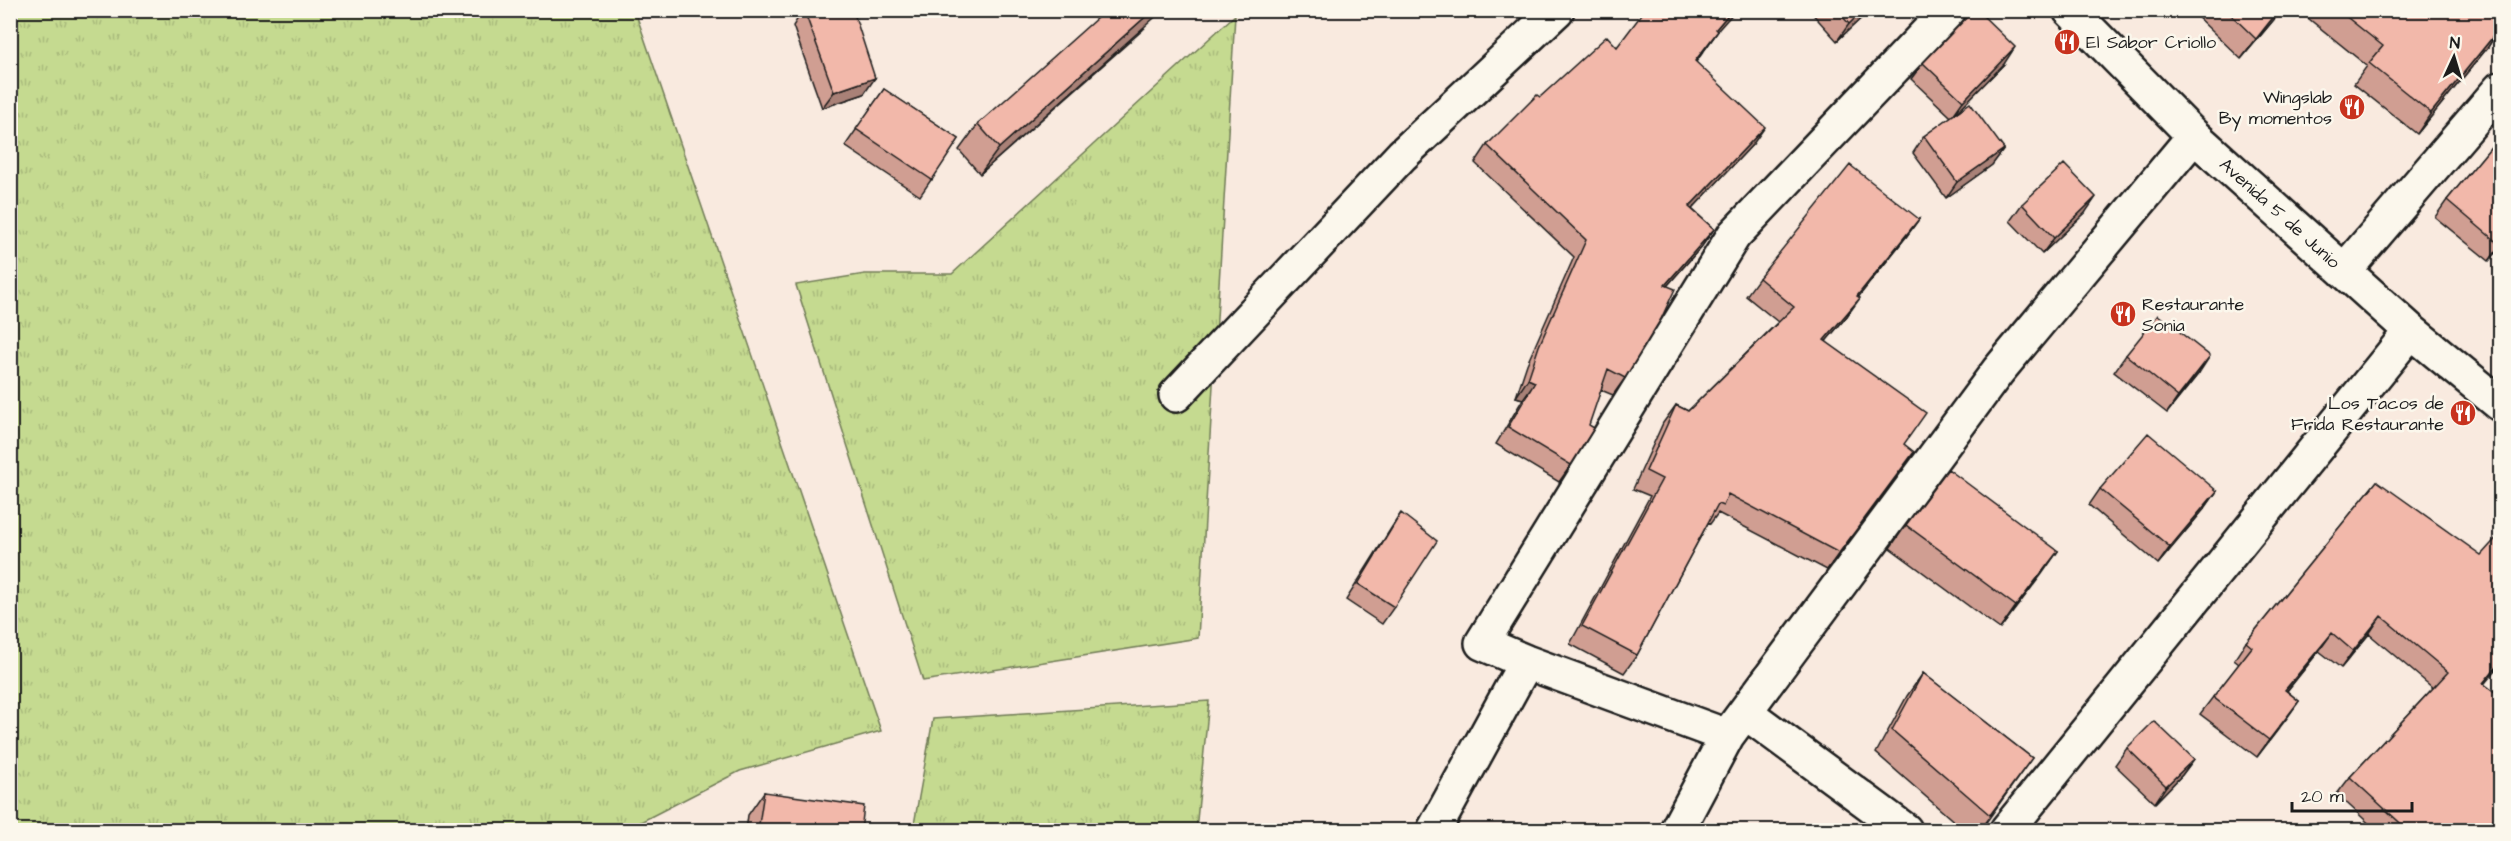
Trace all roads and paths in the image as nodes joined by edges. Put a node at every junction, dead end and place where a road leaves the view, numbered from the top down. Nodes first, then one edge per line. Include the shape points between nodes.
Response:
1 (1557, 10) edge
2 (1949, 10) edge
3 (2070, 10) edge
4 (2500, 89) edge
5 (2194, 136) junction
6 (2344, 271) junction
7 (2411, 331) junction
8 (1176, 395) dead end
9 (2500, 404) edge
10 (1526, 662) junction
11 (1736, 724) junction
12 (1434, 831) edge
13 (1677, 831) edge
14 (1905, 831) edge
15 (2007, 831) edge

1 - 8 street via 1402,155
2 - 10 street via 1734,235 1482,643
3 - 5 street, Avenida 5 de Junio
4 - 6 street
5 - 6 street, Avenida 5 de Junio
5 - 11 street via 1998,371
6 - 7 street, Avenida 5 de Junio
7 - 9 street, Avenida 5 de Junio
7 - 15 street
10 - 11 street
10 - 12 street
11 - 13 street
11 - 14 street

